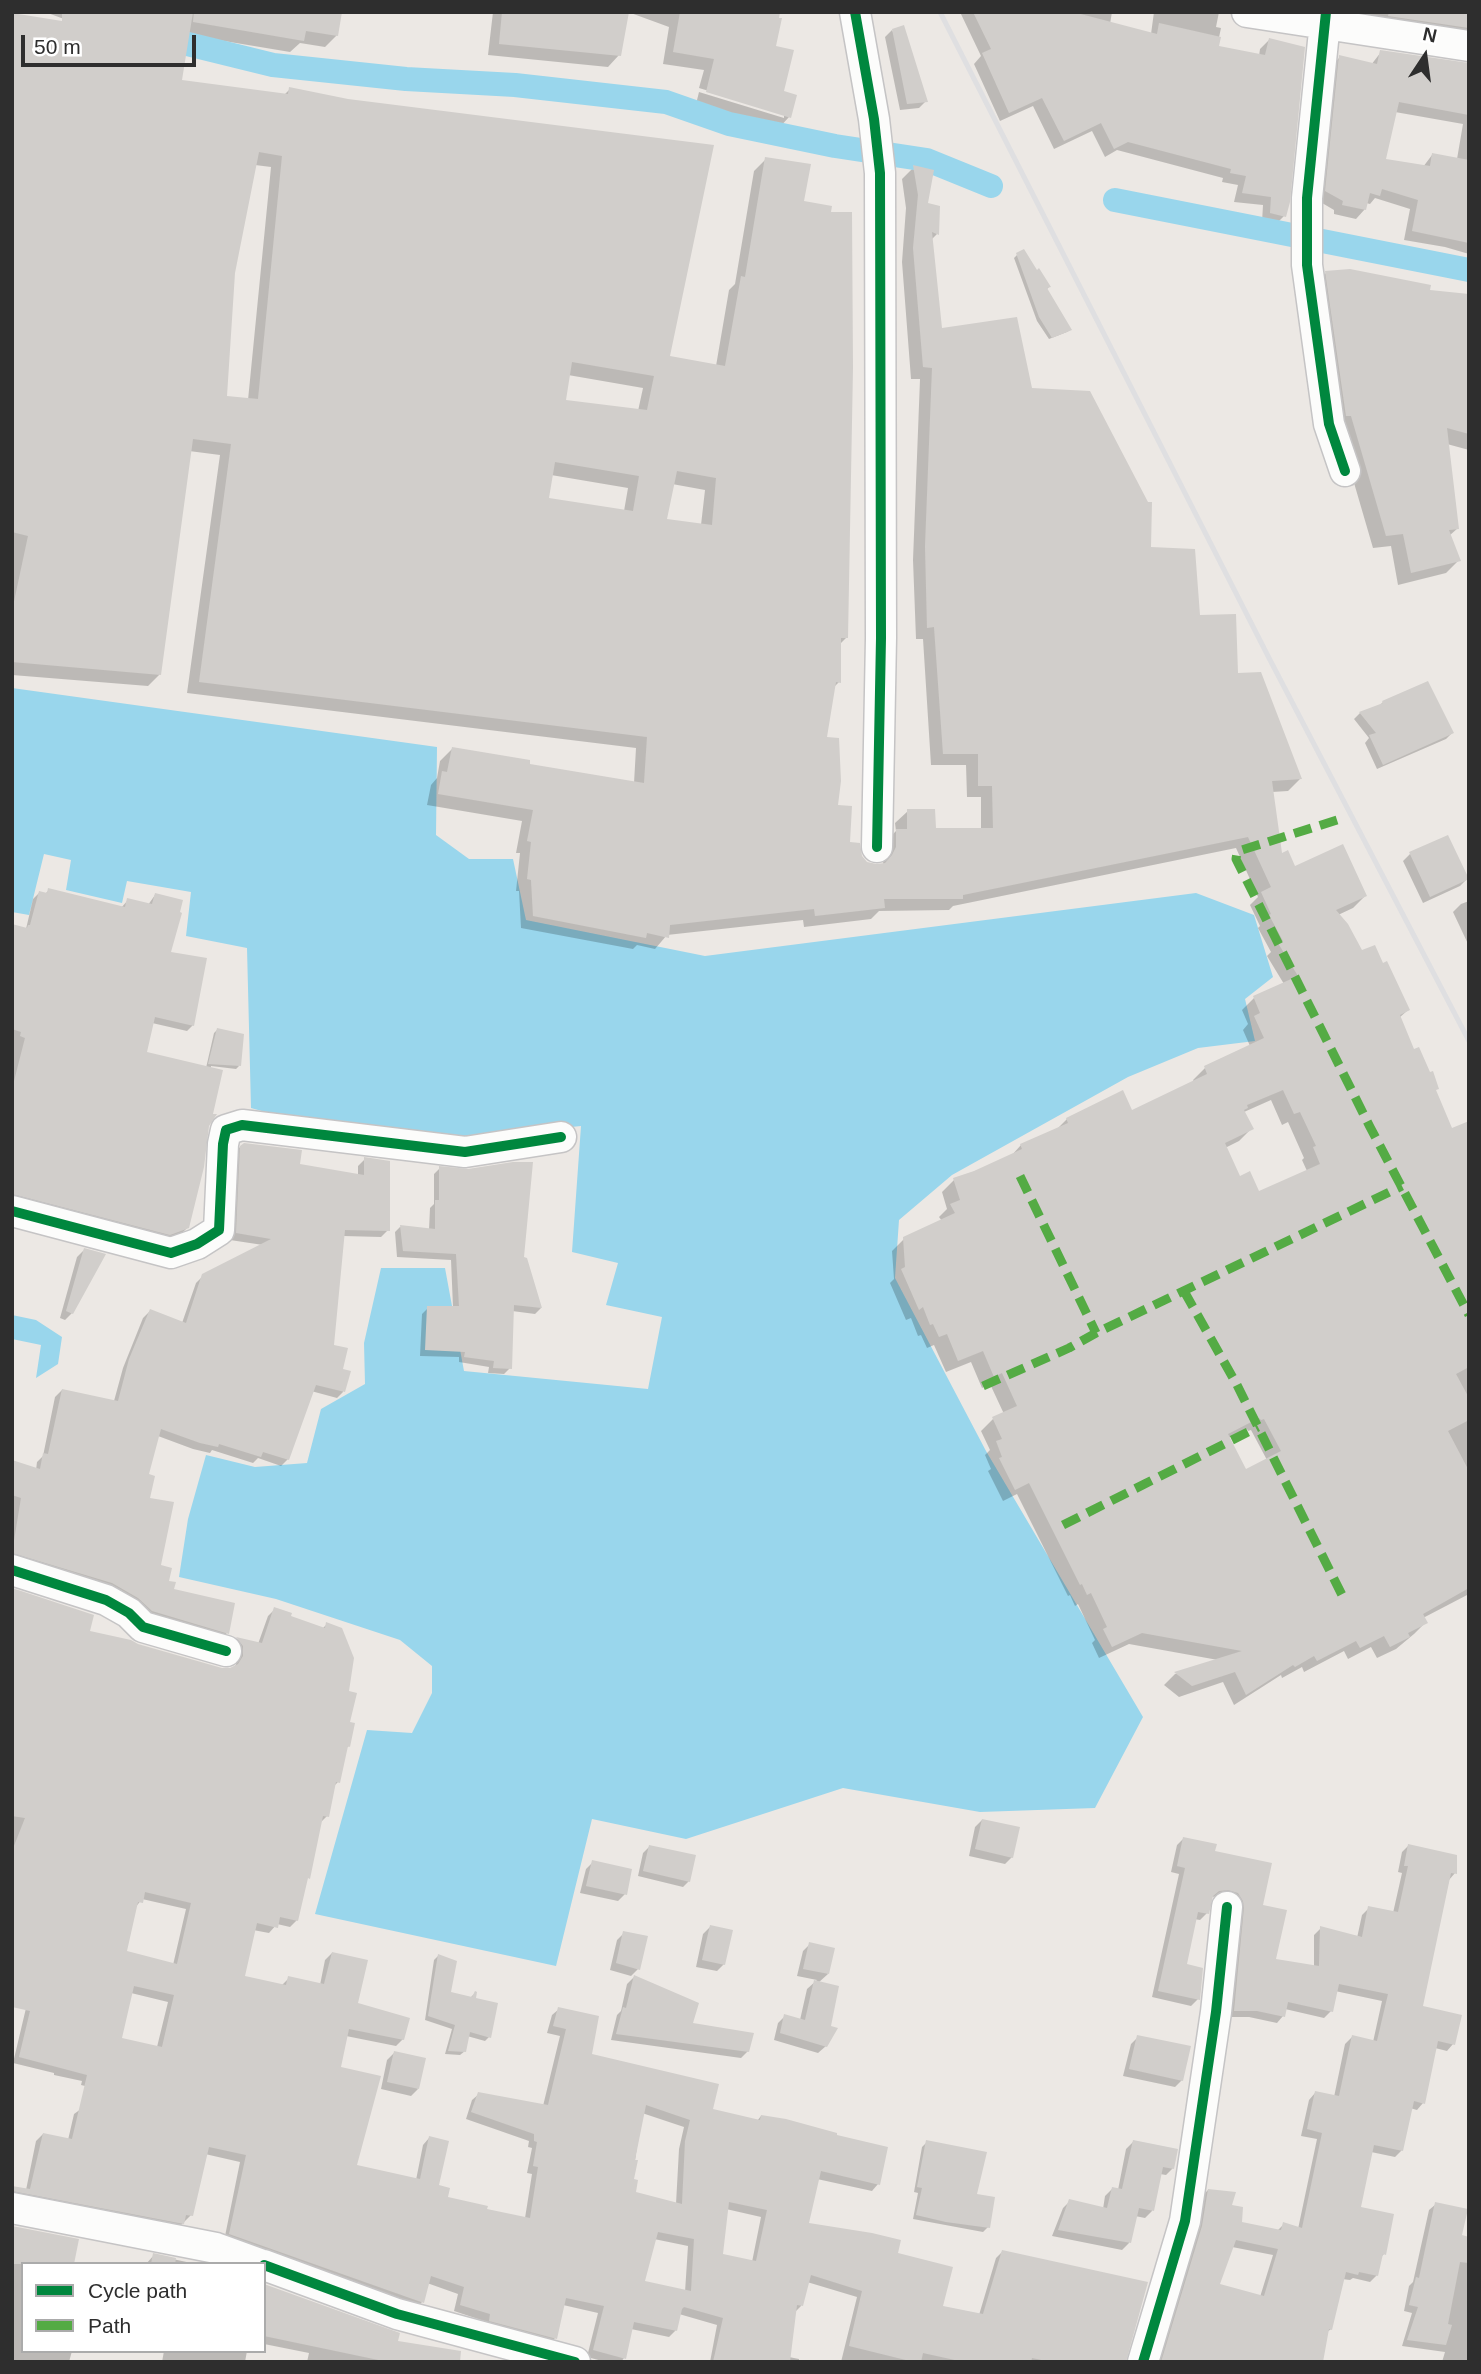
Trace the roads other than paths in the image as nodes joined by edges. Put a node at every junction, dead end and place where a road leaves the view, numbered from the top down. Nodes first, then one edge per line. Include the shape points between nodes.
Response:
1 (855, 12) edge
2 (1247, 12) edge
3 (1326, 18) edge
4 (1469, 46) edge
5 (1345, 471) dead end
6 (877, 847) dead end
7 (561, 1137) dead end
8 (12, 1211) edge
9 (12, 1570) edge
10 (226, 1651) dead end
11 (1227, 1907) dead end
12 (12, 2208) edge
13 (256, 2262) edge
14 (266, 2265) edge
15 (575, 2362) edge
16 (1143, 2362) edge

1 - 6 street via 880,173
2 - 3 street
3 - 4 street
3 - 5 street via 1307,198 1307,265 1329,424
7 - 8 street via 465,1152 242,1125 226,1130 219,1230 172,1253
9 - 10 street via 106,1600 143,1626
11 - 16 street via 1185,2221
12 - 13 street via 216,2248
14 - 15 street via 397,2314

